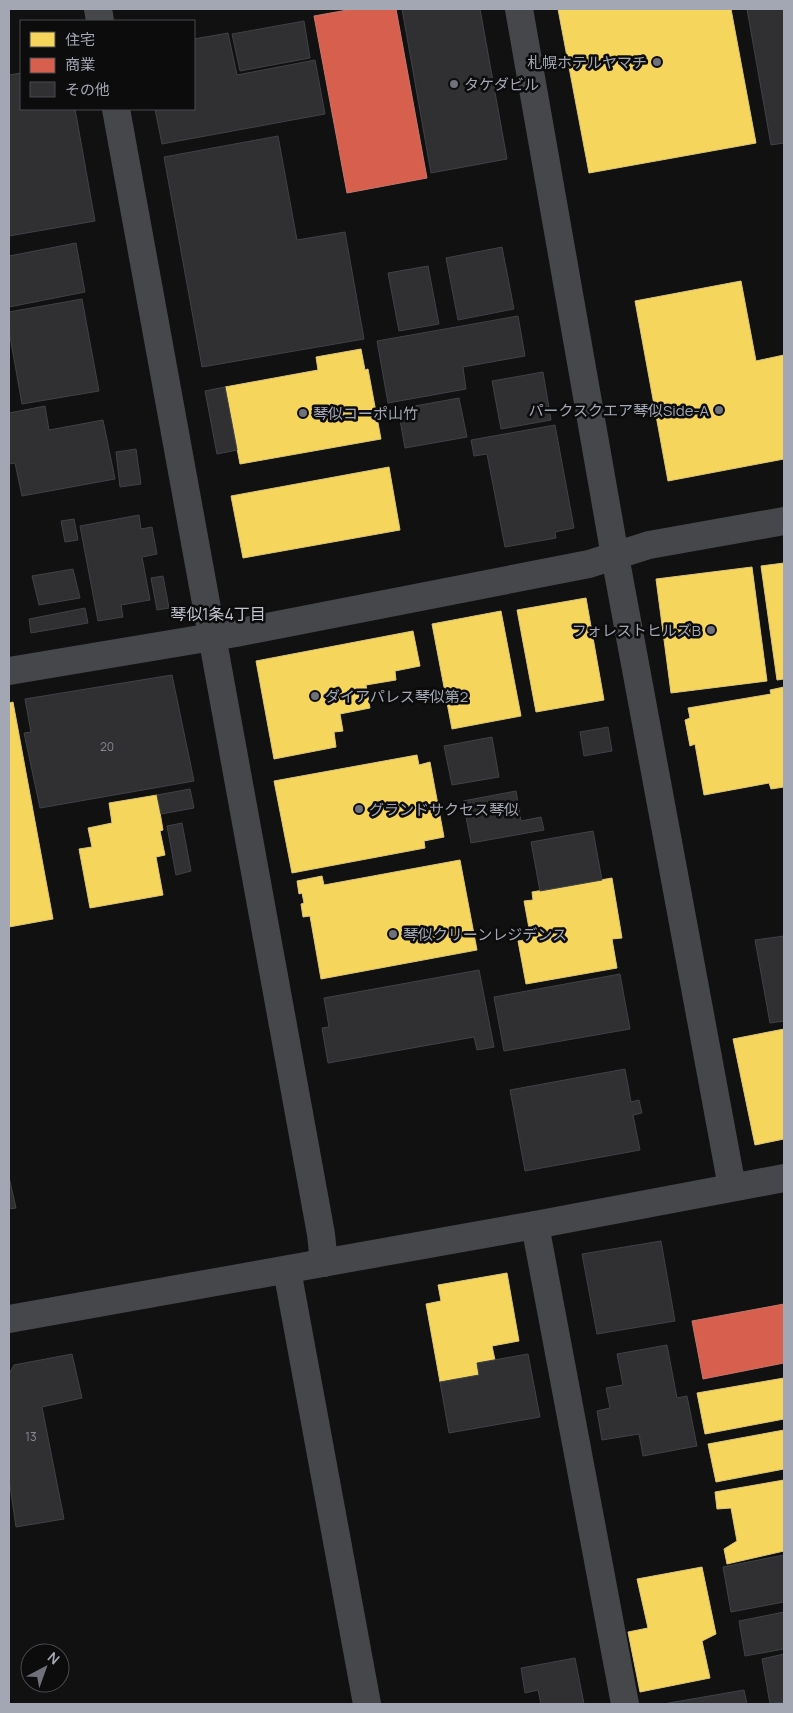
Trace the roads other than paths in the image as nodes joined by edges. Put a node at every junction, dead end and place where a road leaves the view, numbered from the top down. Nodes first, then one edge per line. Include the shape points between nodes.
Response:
1 (519, 9) edge
2 (116, 110) edge
3 (784, 521) edge
4 (615, 556) junction
5 (212, 637) junction
6 (9, 671) edge
7 (784, 1178) edge
8 (732, 1187) junction
9 (535, 1225) junction
10 (324, 1263) junction
11 (287, 1270) junction
12 (9, 1319) edge
13 (367, 1704) edge
14 (625, 1704) edge

1 - 4 street
2 - 5 street
3 - 4 street via 649,545
4 - 5 street via 589,564
4 - 8 street
5 - 6 street
5 - 10 street
7 - 8 street
8 - 9 street
9 - 10 street
9 - 14 street
10 - 11 street
11 - 12 street
11 - 13 street

